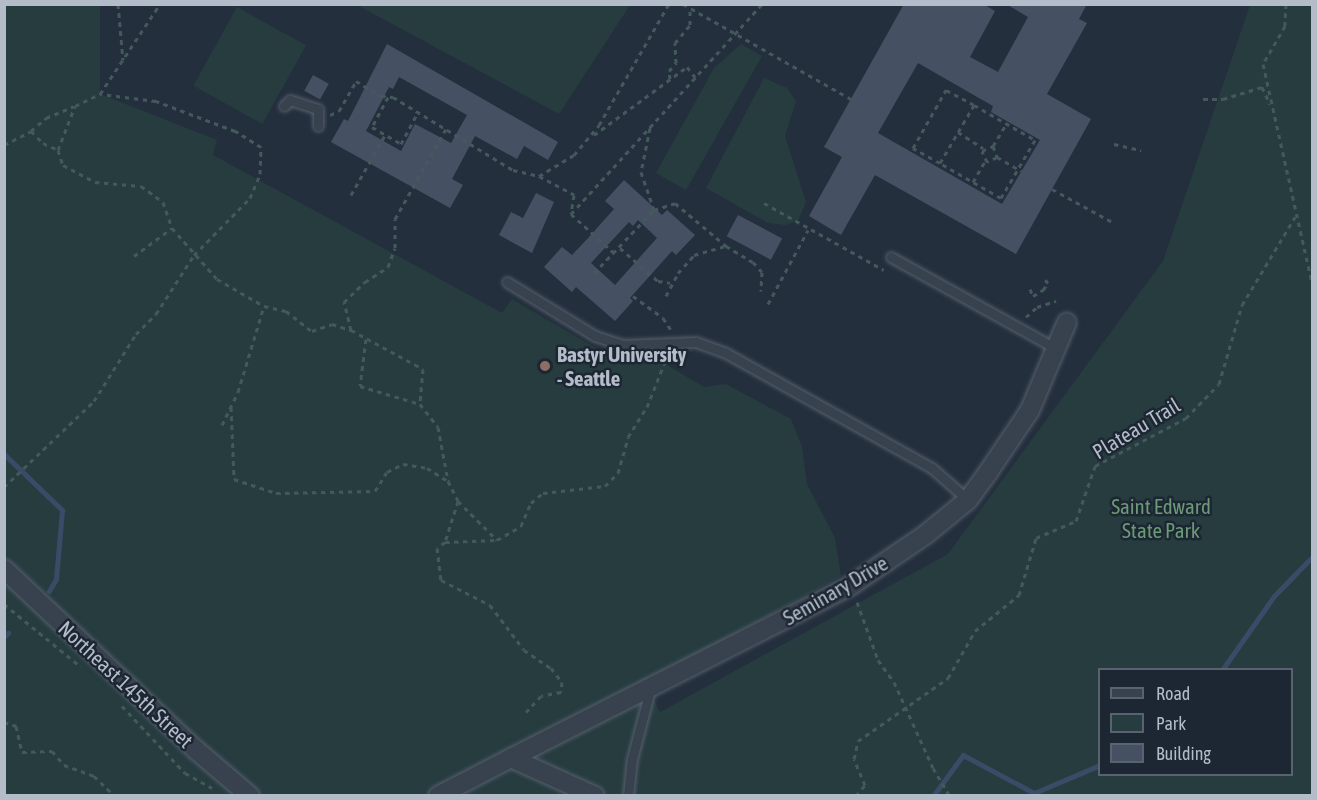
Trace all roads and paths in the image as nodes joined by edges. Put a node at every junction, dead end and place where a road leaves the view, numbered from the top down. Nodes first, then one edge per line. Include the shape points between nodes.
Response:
1 (118, 4) edge
2 (160, 4) edge
3 (669, 4) edge
4 (683, 4) edge
5 (762, 4) edge
6 (1286, 4) edge
7 (690, 9) junction
8 (734, 34) junction
9 (123, 60) junction
10 (1266, 76) junction
11 (694, 77) junction
12 (670, 79) junction
13 (1262, 87) junction
14 (100, 94) junction
15 (388, 97) junction
16 (851, 99) dead end
17 (1203, 99) dead end
18 (974, 105) junction
19 (75, 106) junction
20 (284, 106) dead end
21 (1273, 111) junction
22 (418, 112) junction
23 (319, 122) joint
24 (1006, 124) junction
25 (650, 127) junction
26 (446, 129) junction
27 (31, 130) junction
28 (958, 132) junction
29 (385, 135) junction
30 (586, 142) junction
31 (1114, 144) dead end
32 (4, 145) edge
33 (993, 146) junction
34 (984, 148) junction
35 (57, 150) junction
36 (1141, 150) dead end
37 (997, 157) junction
38 (985, 161) junction
39 (940, 163) junction
40 (1019, 170) junction
41 (539, 176) junction
42 (973, 182) junction
43 (1052, 189) dead end
44 (351, 195) dead end
45 (764, 203) dead end
46 (654, 210) junction
47 (571, 214) junction
48 (1295, 217) junction
49 (1114, 223) dead end
50 (172, 228) junction
51 (808, 230) junction
52 (726, 246) junction
53 (620, 248) junction
54 (614, 253) junction
55 (194, 255) junction
56 (134, 256) dead end
57 (891, 257) dead end
58 (884, 270) dead end
59 (594, 273) dead end
60 (1043, 277) dead end
61 (674, 280) junction
62 (507, 282) dead end
63 (1312, 283) edge
64 (1030, 289) dead end
65 (761, 291) dead end
66 (633, 296) dead end
67 (666, 296) dead end
68 (1056, 301) dead end
69 (768, 304) dead end
70 (264, 306) junction
71 (1026, 317) dead end
72 (1067, 322) dead end
73 (351, 330) junction
74 (366, 339) junction
75 (671, 342) junction
76 (1055, 348) junction
77 (420, 404) junction
78 (231, 407) junction
79 (222, 425) dead end
80 (448, 481) junction
81 (4, 487) edge
82 (968, 500) junction
83 (458, 501) junction
84 (497, 540) junction
85 (445, 542) junction
86 (4, 568) edge
87 (850, 586) junction
88 (4, 603) edge
89 (85, 670) dead end
90 (650, 690) junction
91 (117, 701) dead end
92 (905, 710) junction
93 (526, 712) dead end
94 (4, 722) edge
95 (511, 758) junction
96 (216, 790) dead end
97 (115, 795) edge
98 (250, 795) edge
99 (438, 795) edge
100 (595, 795) edge
101 (628, 795) edge
102 (856, 795) edge
103 (950, 795) edge

1 - 9 path
2 - 9 path
3 - 30 path
4 - 7 path
5 - 8 path
6 - 10 path via 1285,26 1263,64
7 - 8 path
7 - 12 path via 690,25 675,43 676,63 669,71
8 - 11 path
8 - 16 path
9 - 14 path
10 - 13 path
10 - 21 path
11 - 12 path via 687,68
11 - 25 path
12 - 30 path
13 - 17 path via 1223,99
13 - 21 path
14 - 19 path
14 - 55 path via 156,101 235,130 261,147 260,174 250,198
15 - 22 path
15 - 23 path via 356,81 339,111
15 - 29 path via 372,127
18 - 24 path
18 - 28 path
18 - 39 path via 946,90 913,148
19 - 27 path via 46,118
19 - 35 path
20 - 23 lane via 290,100 303,102 318,109
21 - 48 path
22 - 26 path
22 - 29 path via 401,144
24 - 33 path
24 - 40 path via 1035,140
25 - 46 path via 641,172
25 - 47 path
26 - 41 path via 513,170
26 - 73 path via 395,219 395,248 388,267 344,302
27 - 32 path
27 - 35 path
28 - 34 path
28 - 39 path
29 - 44 path
30 - 41 path
31 - 36 path
33 - 34 path
33 - 37 path
34 - 38 path via 981,155
35 - 50 path via 63,165 95,182 141,186 163,202
37 - 38 path
37 - 40 path
38 - 42 path
39 - 42 path
40 - 42 path via 1001,198
41 - 47 path via 574,195
43 - 49 path
45 - 51 path
46 - 52 path via 668,203 682,206
46 - 53 path
47 - 54 path
48 - 63 path
48 - 92 path, Plateau Trail via 1242,305 1219,384 1186,418 1095,466 1076,521 1036,538 1019,595 975,631 948,678
50 - 55 path
50 - 56 path
51 - 58 path
51 - 69 path
52 - 61 path via 694,255
52 - 65 path via 762,272
53 - 54 path
53 - 61 path via 658,281 668,285
54 - 59 path
55 - 70 path via 217,279
55 - 81 path via 156,314 136,334 94,401
57 - 76 lane
60 - 64 path via 1048,283 1043,290 1033,296
61 - 67 path
62 - 75 lane via 595,336 622,345
66 - 75 path via 667,321
68 - 71 path via 1037,307
70 - 73 path via 286,311 312,331 332,324
70 - 78 path via 258,335
72 - 76 street, Seminary Drive
73 - 74 path
74 - 77 path via 423,369
74 - 77 path via 360,386
75 - 82 lane via 696,342 726,353 932,468
75 - 84 path via 659,382 628,437 618,473 605,486 543,493 531,503 521,526
76 - 82 street, Seminary Drive via 1030,410
77 - 80 path via 438,427
78 - 79 path
78 - 80 path via 234,479 245,483 276,493 375,490 387,472 403,464 427,468
80 - 83 path
82 - 87 street, Seminary Drive
83 - 84 path
83 - 85 path
84 - 85 path
85 - 93 path via 437,548 441,580 490,605 524,650 562,682 561,692 542,696
86 - 98 street, Northeast 145th Street via 196,750
87 - 90 street, Seminary Drive
87 - 92 path via 865,632
88 - 89 path
90 - 95 street, Seminary Drive
90 - 101 lane via 632,759
91 - 96 path via 185,774
92 - 102 path, Plateau Trail via 858,741 854,759 865,785
92 - 103 path
94 - 97 path via 16,726 22,752 52,751 64,765 94,776
95 - 99 street
95 - 100 street

